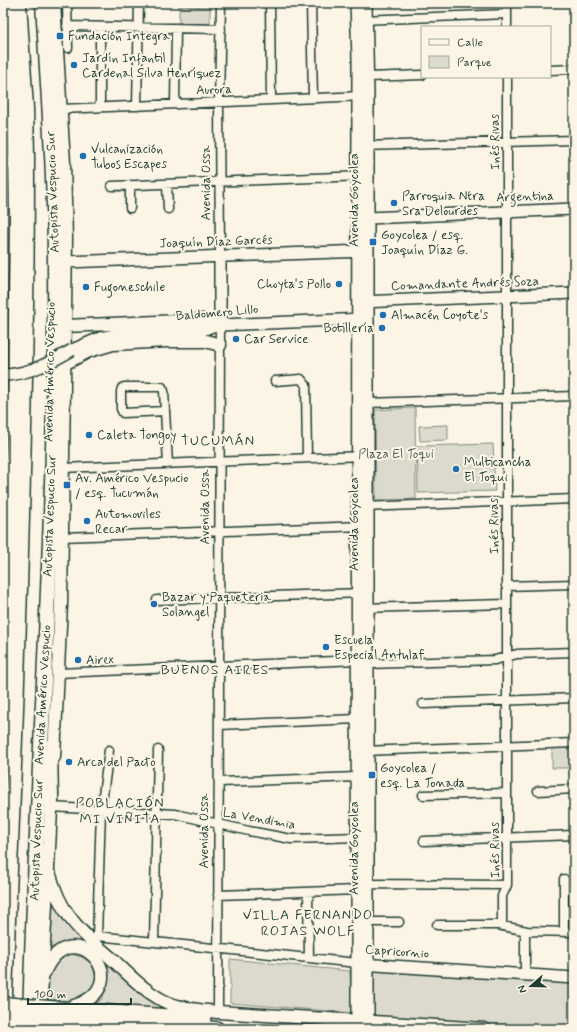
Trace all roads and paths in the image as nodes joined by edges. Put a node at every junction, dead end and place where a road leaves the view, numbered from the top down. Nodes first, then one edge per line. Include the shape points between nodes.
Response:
1 (8, 3) edge
2 (19, 3) edge
3 (43, 3) edge
4 (54, 3) edge
5 (67, 3) edge
6 (139, 3) edge
7 (221, 3) edge
8 (270, 3) edge
9 (311, 3) edge
10 (356, 3) edge
11 (366, 3) edge
12 (507, 3) edge
13 (507, 14) junction
14 (362, 20) junction
15 (67, 26) junction
16 (507, 26) edge
17 (100, 27) junction
18 (139, 27) junction
19 (176, 28) junction
20 (221, 28) junction
21 (68, 48) dead end
22 (574, 69) edge
23 (551, 70) edge
24 (421, 75) edge
25 (368, 77) junction
26 (507, 78) edge
27 (363, 96) junction
28 (313, 98) junction
29 (271, 100) junction
30 (220, 102) junction
31 (175, 104) junction
32 (137, 106) junction
33 (100, 107) junction
34 (61, 109) junction
35 (574, 140) edge
36 (507, 142) junction
37 (363, 146) junction
38 (3, 163) edge
39 (16, 163) junction
40 (363, 176) junction
41 (220, 181) junction
42 (167, 184) junction
43 (130, 185) junction
44 (112, 186) dead end
45 (130, 208) dead end
46 (168, 209) dead end
47 (574, 209) edge
48 (507, 212) junction
49 (363, 219) junction
50 (363, 251) junction
51 (220, 256) junction
52 (66, 262) junction
53 (574, 293) edge
54 (507, 296) junction
55 (363, 302) junction
56 (363, 319) junction
57 (65, 326) junction
58 (214, 326) junction
59 (167, 341) junction
60 (220, 345) junction
61 (64, 364) junction
62 (7, 374) edge
63 (275, 381) dead end
64 (574, 396) edge
65 (507, 398) junction
66 (368, 403) junction
67 (165, 411) junction
68 (363, 456) junction
69 (307, 458) junction
70 (219, 462) junction
71 (168, 464) junction
72 (62, 468) junction
73 (574, 499) edge
74 (506, 501) junction
75 (363, 507) junction
76 (363, 526) junction
77 (219, 531) junction
78 (62, 538) junction
79 (22, 548) junction
80 (574, 584) edge
81 (506, 586) junction
82 (363, 593) junction
83 (219, 598) junction
84 (157, 600) dead end
85 (506, 604) junction
86 (363, 608) junction
87 (45, 642) junction
88 (574, 652) edge
89 (506, 657) junction
90 (363, 662) junction
91 (219, 666) junction
92 (6, 670) junction
93 (58, 673) junction
94 (574, 698) edge
95 (506, 700) junction
96 (424, 704) dead end
97 (357, 719) junction
98 (4, 725) edge
99 (219, 725) junction
100 (574, 743) edge
101 (506, 746) junction
102 (109, 750) dead end
103 (158, 750) dead end
104 (362, 751) junction
105 (3, 763) edge
106 (357, 777) junction
107 (219, 782) junction
108 (574, 789) edge
109 (538, 790) dead end
110 (507, 792) junction
111 (423, 795) dead end
112 (51, 804) junction
113 (101, 810) junction
114 (157, 813) junction
115 (218, 824) junction
116 (574, 835) edge
117 (362, 837) junction
118 (507, 838) junction
119 (424, 841) dead end
120 (48, 860) junction
121 (564, 879) dead end
122 (368, 884) junction
123 (507, 885) junction
124 (357, 890) junction
125 (308, 892) junction
126 (218, 895) junction
127 (368, 922) junction
128 (399, 922) dead end
129 (502, 925) junction
130 (437, 926) dead end
131 (525, 931) junction
132 (564, 932) junction
133 (574, 932) edge
134 (154, 942) junction
135 (218, 948) junction
136 (309, 958) junction
137 (362, 964) junction
138 (525, 975) junction
139 (42, 978) junction
140 (574, 978) edge
141 (3, 1004) edge
142 (65, 1008) junction
143 (48, 1012) junction
144 (218, 1012) junction
145 (3, 1013) edge
146 (322, 1018) junction
147 (363, 1021) junction
148 (3, 1028) edge
149 (30, 1029) edge
150 (39, 1029) edge
151 (217, 1029) edge
152 (484, 1029) edge

1 - 39 main road
2 - 79 highway, Autopista Vespucio Sur via 27,164
3 - 87 highway, Autopista Vespucio Sur via 52,147 55,260 54,395
4 - 34 main road, Avenida Américo Vespucio
5 - 15 street
6 - 18 street
7 - 20 street, Avenida Ossa
8 - 29 street
9 - 28 street
10 - 14 street, Avenida Goycolea
11 - 14 street, Avenida Goycolea
12 - 13 street
13 - 14 street
13 - 16 street
14 - 25 street, Avenida Goycolea
14 - 27 street, Avenida Goycolea
15 - 17 street
15 - 21 street
17 - 18 street
17 - 33 street
18 - 19 street
18 - 32 street
19 - 20 street
19 - 31 street
20 - 30 street, Avenida Ossa
22 - 23 street
24 - 25 street
25 - 27 street, Avenida Goycolea
26 - 36 street, Inés Rivas
27 - 28 street, Aurora
27 - 37 street, Avenida Goycolea
28 - 29 street, Aurora
29 - 30 street, Aurora
30 - 31 street, Aurora
30 - 41 street, Avenida Ossa
31 - 32 street, Aurora
32 - 33 street, Aurora
33 - 34 street, Aurora
34 - 52 main road, Avenida Américo Vespucio
35 - 36 street
36 - 37 street
36 - 48 street, Inés Rivas
37 - 40 street, Avenida Goycolea
38 - 39 street
39 - 62 main road
40 - 41 street
40 - 49 street, Avenida Goycolea
41 - 42 street
41 - 51 street, Avenida Ossa
42 - 43 street
42 - 46 street
43 - 44 street
43 - 45 street
47 - 48 street, Argentina
48 - 49 street, Argentina
48 - 54 street, Inés Rivas
49 - 50 street, Avenida Goycolea
50 - 51 street, Joaquín Díaz Garcés
50 - 55 street, Avenida Goycolea
51 - 52 street, Joaquín Díaz Garcés
51 - 58 street, Avenida Ossa
52 - 57 main road, Avenida Américo Vespucio
53 - 54 street, Comandante Andrés Soza
54 - 55 street, Comandante Andrés Soza
54 - 65 street, Inés Rivas
55 - 56 street, Avenida Goycolea
56 - 58 street, Baldomero Lillo
56 - 66 street, Avenida Goycolea
56 - 68 street, Avenida Goycolea
57 - 58 main road via 203,320
57 - 61 main road, Avenida Américo Vespucio
58 - 59 main road
58 - 60 street, Avenida Ossa
58 - 62 street, Baldomero Lillo, bridge via 111,335 89,341 42,367
59 - 60 main road via 206,341
59 - 61 main road via 105,346
60 - 70 street, Avenida Ossa
61 - 72 main road, Avenida Américo Vespucio
62 - 92 main road
63 - 69 street via 301,380 306,385
64 - 65 street
65 - 66 street
65 - 74 street, Inés Rivas
66 - 68 street, Avenida Goycolea
67 - 67 street via 162,387 122,388 121,409 124,413
67 - 71 street
68 - 69 street
68 - 75 street, Avenida Goycolea
69 - 70 street
70 - 71 street
70 - 77 street, Avenida Ossa
71 - 72 street
72 - 78 main road, Avenida Américo Vespucio
73 - 74 street
74 - 75 street
74 - 81 street, Inés Rivas
75 - 76 street, Avenida Goycolea
76 - 77 street
76 - 82 street, Avenida Goycolea
77 - 78 street
77 - 83 street, Avenida Ossa
78 - 93 main road, Avenida Américo Vespucio
79 - 92 highway
79 - 148 highway, Autopista Vespucio Sur
80 - 81 street
81 - 85 street, Inés Rivas
82 - 83 street
82 - 86 street, Avenida Goycolea
83 - 84 street
83 - 91 street, Avenida Ossa
85 - 86 street
85 - 89 street, Inés Rivas
86 - 90 street, Avenida Goycolea
87 - 112 highway via 49,694
87 - 149 highway, Autopista Vespucio Sur
88 - 89 street via 517,654
89 - 90 street via 495,660
89 - 95 street, Inés Rivas
90 - 91 street
90 - 97 street, Avenida Goycolea
90 - 104 street, Avenida Goycolea
91 - 93 street
91 - 99 street, Avenida Ossa
92 - 98 main road
93 - 112 main road, Avenida Américo Vespucio
94 - 95 street
95 - 96 street
95 - 101 street, Inés Rivas
97 - 99 street
97 - 104 street, Avenida Goycolea
98 - 105 main road
99 - 107 street, Avenida Ossa
100 - 101 street
101 - 104 street
101 - 110 street, Inés Rivas
102 - 113 street
103 - 114 street
104 - 106 street, Avenida Goycolea
104 - 117 street, Avenida Goycolea
106 - 107 street
106 - 117 street, Avenida Goycolea
107 - 115 street, Avenida Ossa
108 - 109 street
110 - 111 street
110 - 118 street, Inés Rivas
112 - 113 street, La Vendimia
112 - 120 main road, Avenida Américo Vespucio
113 - 114 street, La Vendimia
113 - 134 street, Capricornio via 97,936
114 - 115 street, La Vendimia via 180,815
114 - 134 street
115 - 117 street, La Vendimia via 287,838
115 - 126 street, Avenida Ossa
116 - 118 street
117 - 122 street, Avenida Goycolea
117 - 124 street, Avenida Goycolea
118 - 119 street
118 - 123 street, Inés Rivas
120 - 139 main road, Avenida Américo Vespucio
120 - 144 main road via 54,889 69,916 84,934 132,978 166,1002 190,1009
121 - 132 street
122 - 123 street
122 - 124 street
122 - 127 street, Avenida Goycolea
123 - 129 street, Inés Rivas via 502,896
124 - 125 street
124 - 137 street, Avenida Goycolea
125 - 126 street
125 - 136 street
126 - 135 street, Avenida Ossa
127 - 128 street
127 - 137 street, Avenida Goycolea
129 - 130 street
129 - 131 street
131 - 132 street
131 - 138 street
132 - 133 street
134 - 135 street, Capricornio
135 - 136 street, Capricornio
135 - 144 street, Avenida Ossa
136 - 137 street, Capricornio
137 - 138 street, Capricornio
137 - 147 street, Avenida Goycolea
138 - 140 street, Capricornio
139 - 142 main road via 52,957 64,949 83,949 98,960 102,978 97,991 85,1002
139 - 150 main road, Avenida Américo Vespucio
141 - 143 main road, bridge
142 - 143 main road
142 - 146 main road via 259,1022
143 - 145 highway, bridge
143 - 151 highway
144 - 146 main road
146 - 147 main road
147 - 152 main road
148 - 150 highway, bridge

